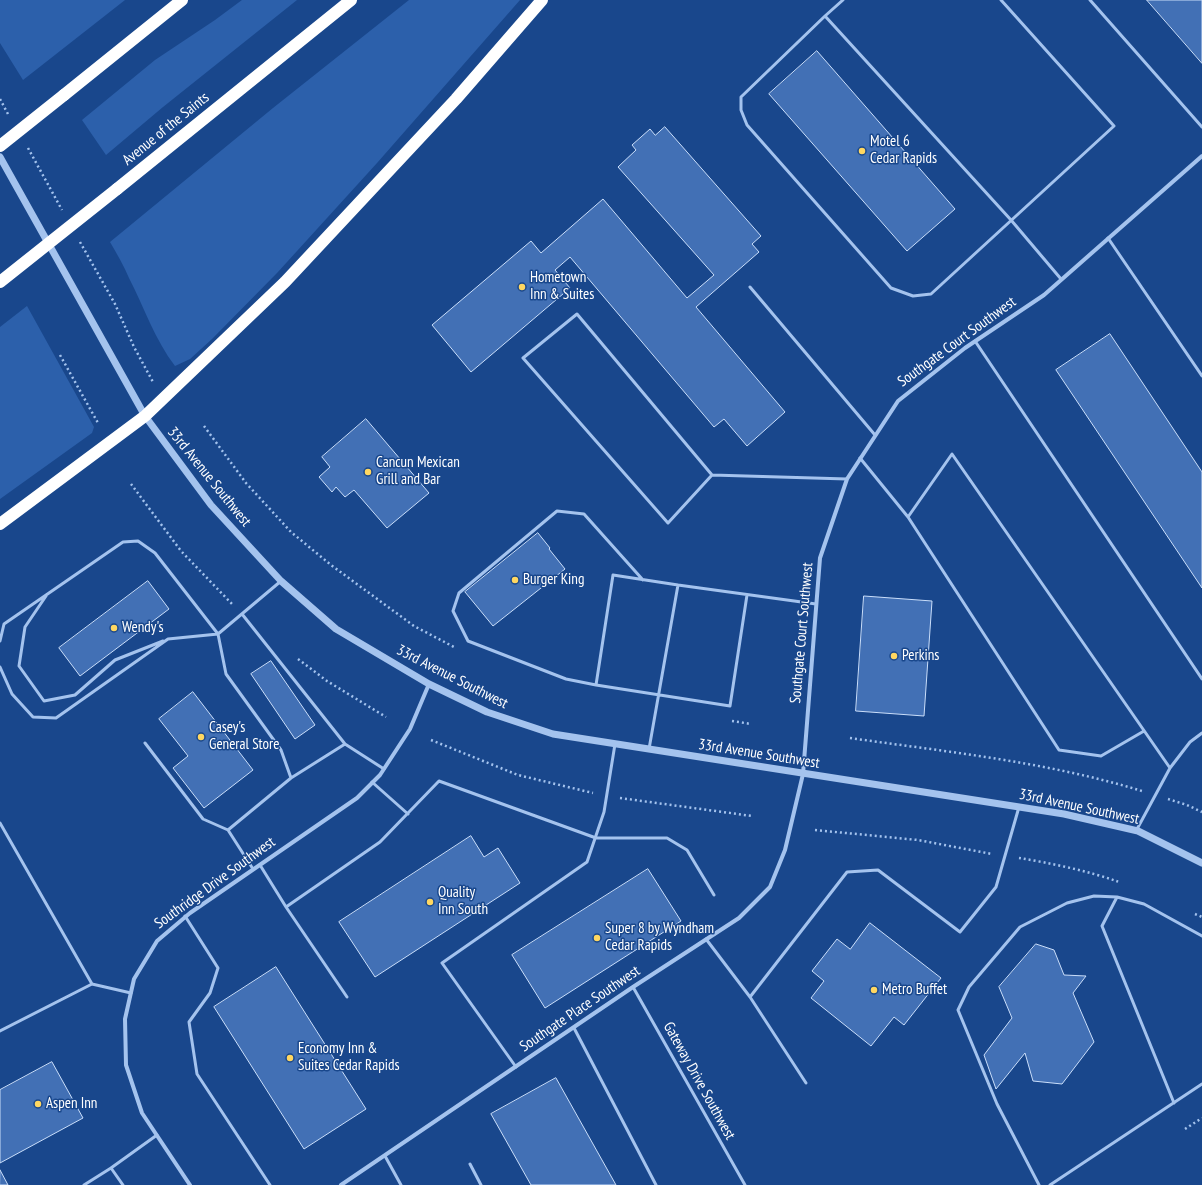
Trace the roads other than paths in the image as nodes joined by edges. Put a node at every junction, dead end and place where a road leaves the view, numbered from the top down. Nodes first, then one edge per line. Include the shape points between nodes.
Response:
1 (182, 0) edge
2 (351, 0) edge
3 (542, 0) edge
4 (843, 0) edge
5 (1001, 0) edge
6 (1090, 0) edge
7 (825, 16) junction
8 (1202, 127) edge
9 (0, 146) edge
10 (0, 156) edge
11 (1202, 156) edge
12 (1011, 220) junction
13 (1108, 238) junction
14 (1061, 279) junction
15 (0, 282) edge
16 (750, 287) dead end
17 (974, 342) junction
18 (1202, 376) edge
19 (145, 416) junction
20 (875, 435) junction
21 (860, 458) junction
22 (712, 475) junction
23 (847, 479) junction
24 (908, 517) junction
25 (0, 524) edge
26 (643, 580) junction
27 (281, 581) junction
28 (678, 585) junction
29 (47, 594) junction
30 (747, 595) junction
31 (816, 604) junction
32 (242, 614) junction
33 (218, 634) junction
34 (168, 639) junction
35 (0, 641) edge
36 (0, 667) edge
37 (1202, 679) edge
38 (429, 684) junction
39 (596, 685) junction
40 (659, 695) junction
41 (1144, 731) junction
42 (1202, 733) edge
43 (145, 743) dead end
44 (345, 744) junction
45 (615, 744) junction
46 (649, 750) junction
47 (1170, 768) junction
48 (384, 769) junction
49 (803, 774) junction
50 (291, 778) junction
51 (372, 782) junction
52 (1019, 807) junction
53 (408, 814) junction
54 (0, 823) edge
55 (228, 830) junction
56 (1136, 830) junction
57 (596, 838) junction
58 (1202, 863) edge
59 (260, 865) junction
60 (253, 869) junction
61 (714, 895) dead end
62 (1117, 897) junction
63 (286, 906) junction
64 (185, 916) junction
65 (1202, 936) edge
66 (706, 940) junction
67 (92, 984) junction
68 (633, 987) junction
69 (131, 993) junction
70 (347, 997) dead end
71 (750, 997) junction
72 (574, 1028) junction
73 (0, 1031) edge
74 (516, 1067) junction
75 (806, 1083) dead end
76 (1202, 1084) edge
77 (1174, 1103) junction
78 (157, 1135) junction
79 (385, 1156) junction
80 (470, 1164) dead end
81 (111, 1168) junction
82 (84, 1185) edge
83 (123, 1185) edge
84 (190, 1185) edge
85 (270, 1185) edge
86 (341, 1185) edge
87 (401, 1185) edge
88 (481, 1185) edge
89 (656, 1185) edge
90 (745, 1185) edge
91 (1039, 1185) edge
92 (1050, 1185) edge

1 - 9 highway, bridge
2 - 15 highway, Avenue of the Saints, bridge
3 - 19 highway via 456,99 285,282
4 - 7 lane
5 - 12 lane via 1114,126
6 - 8 lane
7 - 12 lane
7 - 12 lane via 741,97 741,110 747,125 891,288 913,296 931,294
10 - 19 street, 33rd Avenue Southwest
11 - 13 street, Southgate Court Southwest
12 - 14 lane
13 - 14 street, Southgate Court Southwest
13 - 18 lane
14 - 17 street, Southgate Court Southwest via 1044,295
16 - 20 lane
17 - 20 street, Southgate Court Southwest via 898,401
17 - 37 lane
19 - 25 highway
19 - 27 street, 33rd Avenue Southwest via 211,505
20 - 21 street, Southgate Court Southwest
21 - 23 street, Southgate Court Southwest
21 - 24 lane
22 - 22 lane via 668,523 523,358 577,314
22 - 23 lane
23 - 31 street, Southgate Court Southwest via 820,558
24 - 41 lane via 1059,750 1102,756
24 - 41 lane via 952,454
26 - 28 lane
26 - 39 lane via 613,575
26 - 39 lane via 584,514 556,511 458,594 453,611 468,640 566,679
27 - 32 lane
27 - 38 street, 33rd Avenue Southwest via 336,629
28 - 30 lane
28 - 40 lane
29 - 33 lane via 123,542 138,541 155,553
29 - 34 lane via 25,627 19,666 44,701 75,695 115,660
29 - 35 lane via 4,624
30 - 31 lane
30 - 40 lane via 730,706
31 - 49 street, Southgate Court Southwest
32 - 33 lane
32 - 44 lane
33 - 34 lane
33 - 50 lane via 226,674 281,750
34 - 36 lane via 56,718 32,717 12,694
38 - 45 street, 33rd Avenue Southwest via 487,712 553,734
38 - 48 street, Southridge Drive Southwest via 410,729
39 - 40 lane
40 - 46 lane
41 - 47 lane
42 - 47 lane via 1190,742
43 - 55 lane via 203,819
44 - 48 lane
44 - 50 lane
45 - 46 street, 33rd Avenue Southwest
45 - 57 lane via 604,812
46 - 49 street, 33rd Avenue Southwest
47 - 56 lane
48 - 51 street, Southridge Drive Southwest
49 - 52 street, 33rd Avenue Southwest
49 - 66 street, Southgate Place Southwest via 785,850 770,887 739,918
50 - 55 lane
51 - 53 lane
51 - 59 street, Southridge Drive Southwest via 357,798
52 - 56 street, 33rd Avenue Southwest
52 - 71 lane via 996,888 960,932 878,870 847,872
53 - 57 lane via 439,781
53 - 63 lane via 380,842
54 - 67 lane
55 - 60 lane
56 - 58 street, 33rd Avenue Southwest
57 - 61 lane via 667,838 687,850
57 - 74 lane via 587,862 442,963
59 - 60 street, Southridge Drive Southwest
59 - 63 lane
60 - 64 street, Southridge Drive Southwest
62 - 65 lane via 1144,904
62 - 77 lane via 1102,926
62 - 91 lane via 1094,896 1067,903 1020,927 969,987 958,1010 997,1104
63 - 70 lane
64 - 69 street, Southridge Drive Southwest via 157,941 134,979
64 - 85 lane via 218,968 210,993 189,1022 197,1074
66 - 68 street, Southgate Place Southwest
66 - 71 lane
67 - 69 lane
67 - 73 lane
68 - 72 street, Southgate Place Southwest
68 - 90 lane, Gateway Drive Southwest
69 - 78 street, Southridge Drive Southwest via 124,1019 126,1065 142,1113
71 - 75 lane
72 - 74 street, Southgate Place Southwest
72 - 89 lane
74 - 79 street, Southgate Place Southwest
76 - 77 lane
77 - 92 lane
78 - 81 lane
78 - 84 street, Southridge Drive Southwest
79 - 86 street, Southgate Place Southwest
79 - 87 lane
80 - 88 lane
81 - 82 lane
81 - 83 lane

